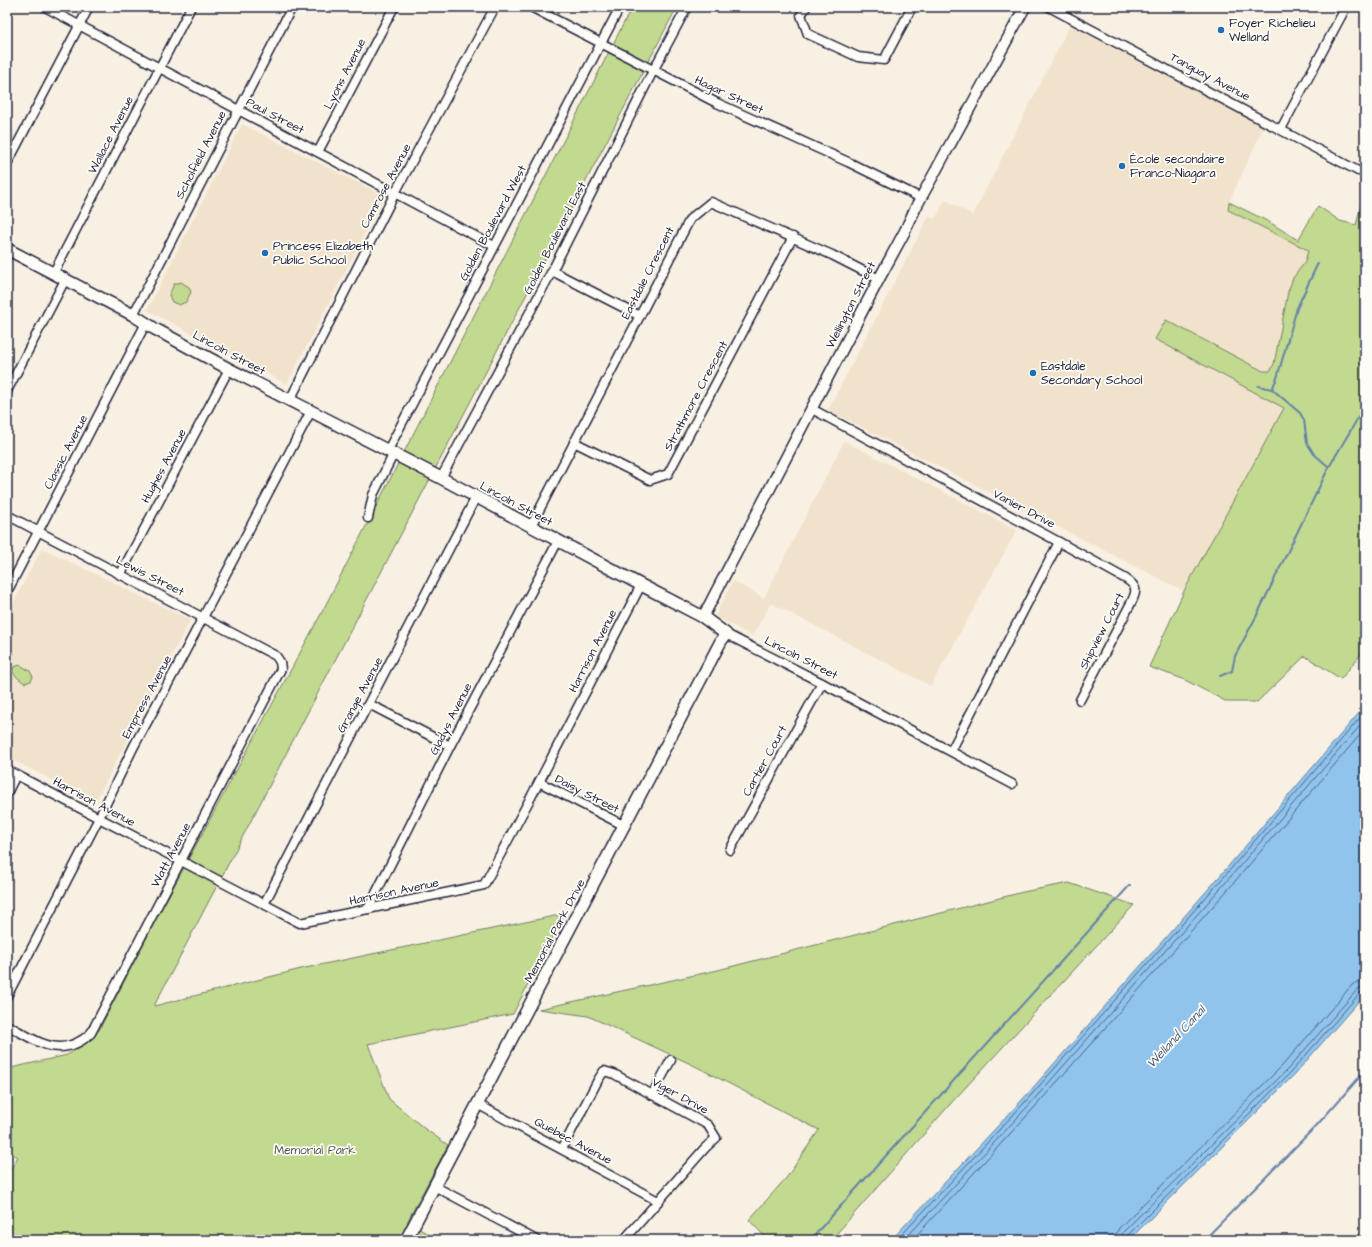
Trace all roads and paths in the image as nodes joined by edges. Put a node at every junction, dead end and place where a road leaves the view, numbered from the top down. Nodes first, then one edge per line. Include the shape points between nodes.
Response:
1 (45, 7) edge
2 (89, 7) edge
3 (191, 7) edge
4 (292, 7) edge
5 (394, 7) edge
6 (495, 7) edge
7 (531, 7) edge
8 (620, 7) edge
9 (687, 7) edge
10 (806, 7) edge
11 (912, 7) edge
12 (1025, 7) edge
13 (1049, 7) edge
14 (1346, 7) edge
15 (80, 26) junction
16 (601, 44) junction
17 (159, 68) junction
18 (653, 71) junction
19 (238, 110) junction
20 (1281, 129) junction
21 (318, 152) junction
22 (7, 164) edge
23 (1358, 171) dead end
24 (395, 193) junction
25 (921, 198) junction
26 (793, 237) junction
27 (494, 246) junction
28 (7, 249) edge
29 (552, 271) junction
30 (52, 274) junction
31 (879, 278) junction
32 (65, 280) junction
33 (133, 315) junction
34 (640, 316) junction
35 (146, 323) junction
36 (229, 369) junction
37 (7, 390) edge
38 (290, 400) junction
39 (812, 409) junction
40 (311, 411) junction
41 (574, 442) junction
42 (391, 452) junction
43 (441, 478) junction
44 (476, 497) junction
45 (7, 515) edge
46 (368, 518) dead end
47 (531, 526) junction
48 (39, 532) junction
49 (558, 541) junction
50 (1059, 542) junction
51 (120, 575) junction
52 (641, 585) junction
53 (7, 592) edge
54 (203, 617) junction
55 (703, 617) junction
56 (726, 634) junction
57 (280, 662) joint
58 (822, 683) junction
59 (1080, 700) dead end
60 (369, 704) junction
61 (450, 746) junction
62 (951, 751) junction
63 (7, 770) edge
64 (16, 775) junction
65 (539, 782) junction
66 (1012, 784) dead end
67 (7, 793) edge
68 (99, 818) junction
69 (625, 826) junction
70 (730, 850) dead end
71 (181, 861) junction
72 (264, 904) junction
73 (368, 909) junction
74 (7, 996) edge
75 (7, 1025) edge
76 (671, 1060) dead end
77 (652, 1094) junction
78 (477, 1104) junction
79 (562, 1149) junction
80 (434, 1186) junction
81 (658, 1201) junction
82 (406, 1240) edge
83 (536, 1240) edge
84 (624, 1240) edge

1 - 15 street, Paul Street
2 - 15 street
3 - 17 street, Wallace Avenue
4 - 19 street, Scholfield Avenue
5 - 21 street, Lyons Avenue
6 - 24 street, Camrose Avenue
7 - 16 street, Hagar Street
8 - 16 street, Golden Boulevard West
9 - 18 street, Golden Boulevard East
10 - 11 street via 802,15 808,34 858,57 884,60
12 - 25 street, Wellington Street
13 - 20 street, Tanguay Avenue
14 - 20 street
15 - 17 street, Paul Street
15 - 22 street
16 - 18 street, Hagar Street
16 - 27 street, Golden Boulevard West
17 - 19 street, Paul Street
17 - 30 street, Wallace Avenue
18 - 25 street, Hagar Street via 717,104 848,162
18 - 29 street, Golden Boulevard East
19 - 21 street, Paul Street
19 - 33 street, Scholfield Avenue
20 - 23 street, Tanguay Avenue
21 - 24 street, Paul Street
24 - 27 street, Paul Street
24 - 38 street, Camrose Avenue
25 - 31 street, Wellington Street
26 - 31 street, Eastdale Crescent
26 - 34 street, Eastdale Crescent via 711,202 690,219
26 - 41 street, Strathmore Crescent via 668,474 650,480
27 - 42 street, Golden Boulevard West
28 - 30 main road, Lincoln Street
29 - 34 street
29 - 43 street, Golden Boulevard East
30 - 32 main road, Lincoln Street
31 - 39 street, Wellington Street
32 - 33 main road, Lincoln Street
32 - 37 street
33 - 35 main road, Lincoln Street
34 - 41 street, Eastdale Crescent
35 - 36 main road, Lincoln Street
35 - 48 street, Classic Avenue
36 - 38 main road, Lincoln Street
36 - 51 street, Hughes Avenue
38 - 40 main road, Lincoln Street
39 - 50 street, Vanier Drive
39 - 55 street, Wellington Street
40 - 42 main road, Lincoln Street
40 - 54 street, Empress Avenue
41 - 47 street, Eastdale Crescent
42 - 43 main road, Lincoln Street
42 - 46 street, Golden Boulevard West via 373,495
43 - 44 main road, Lincoln Street
44 - 47 main road, Lincoln Street
44 - 60 street, Grange Avenue
45 - 48 street, Lewis Street
47 - 49 main road, Lincoln Street
48 - 51 street, Lewis Street
48 - 53 street, Classic Avenue
49 - 52 main road, Lincoln Street
49 - 61 street, Gladys Avenue
50 - 59 street, Shipview Court via 1126,579 1136,588 1135,595
50 - 62 street, Vanier Drive
51 - 54 street, Lewis Street
52 - 55 main road, Lincoln Street
52 - 65 street, Harrison Avenue
54 - 57 street, Lewis Street via 276,656
54 - 68 street, Empress Avenue via 134,746
55 - 56 main road, Lincoln Street
56 - 58 street, Lincoln Street
56 - 69 main road, Memorial Park Drive
57 - 71 street, Watt Avenue via 281,670
58 - 62 street, Lincoln Street
58 - 70 street, Cartier Court
60 - 61 street
60 - 72 street, Grange Avenue
61 - 73 street, Gladys Avenue
62 - 66 street, Lincoln Street
63 - 64 street, Harrison Avenue
64 - 67 street
64 - 68 street, Harrison Avenue
65 - 69 street, Daisy Street
65 - 73 street, Harrison Avenue via 484,885
68 - 71 street, Harrison Avenue
68 - 74 street, Empress Avenue
69 - 78 main road, Memorial Park Drive
71 - 72 street, Harrison Avenue
71 - 75 street, Watt Avenue via 96,1026 86,1038 67,1047 48,1046
72 - 73 street, Harrison Avenue via 300,923
76 - 77 street
77 - 79 street, Viger Drive via 604,1071
77 - 81 street, Viger Drive via 708,1125 716,1138
78 - 79 street, Quebec Avenue
78 - 80 main road, Memorial Park Drive
79 - 81 street, Quebec Avenue
80 - 82 main road, Memorial Park Drive
80 - 83 street
81 - 84 street, Viger Drive

